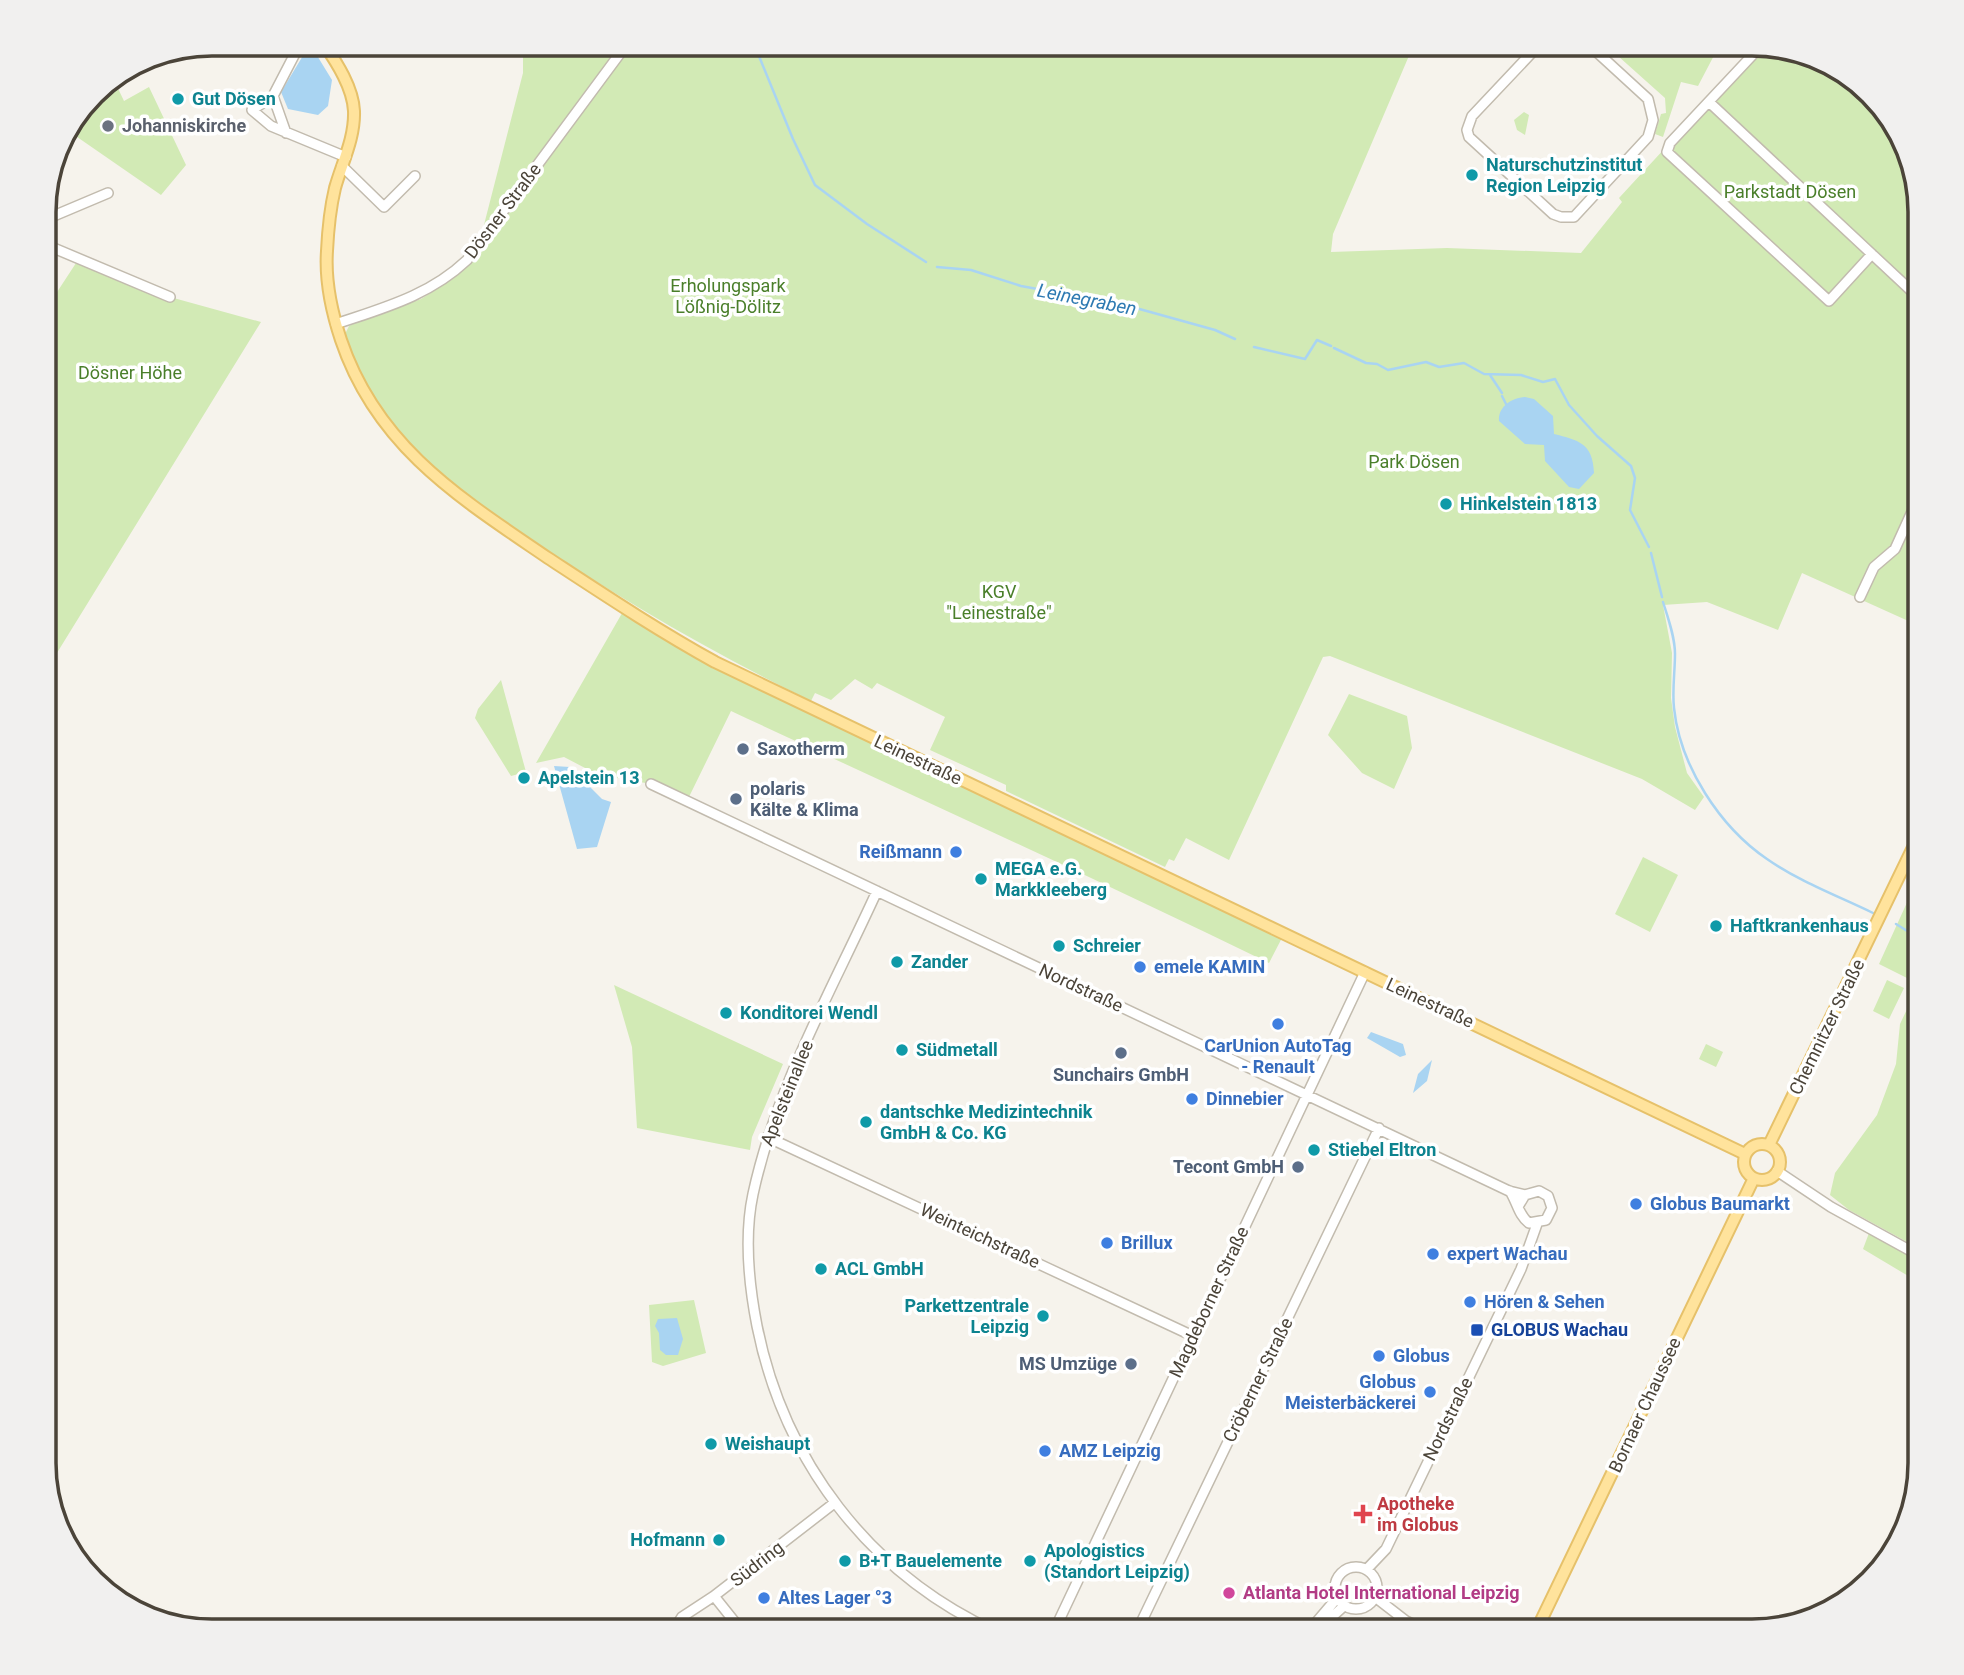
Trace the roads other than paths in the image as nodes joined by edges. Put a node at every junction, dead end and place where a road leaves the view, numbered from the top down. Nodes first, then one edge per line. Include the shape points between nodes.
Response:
1 (294, 56) edge
2 (332, 56) edge
3 (617, 56) edge
4 (1529, 56) edge
5 (1608, 56) edge
6 (1753, 56) edge
7 (273, 96) junction
8 (1709, 102) junction
9 (286, 133) junction
10 (344, 162) junction
11 (415, 176) dead end
12 (108, 193) dead end
13 (56, 215) edge
14 (56, 249) edge
15 (1872, 254) junction
16 (1908, 288) edge
17 (170, 297) dead end
18 (335, 324) junction
19 (1908, 520) edge
20 (1860, 597) dead end
21 (651, 784) dead end
22 (1908, 858) edge
23 (877, 891) junction
24 (1365, 972) junction
25 (1307, 1094) junction
26 (1379, 1128) junction
27 (767, 1137) junction
28 (1769, 1145) junction
29 (1745, 1154) junction
30 (1777, 1171) junction
31 (1754, 1178) junction
32 (1510, 1191) junction
33 (1525, 1195) junction
34 (1519, 1205) junction
35 (1537, 1224) junction
36 (1908, 1249) edge
37 (1193, 1336) junction
38 (833, 1504) junction
39 (1367, 1569) junction
40 (715, 1596) junction
41 (1375, 1597) junction
42 (1340, 1602) junction
43 (681, 1619) edge
44 (733, 1619) edge
45 (968, 1619) edge
46 (1060, 1619) edge
47 (1144, 1619) edge
48 (1322, 1619) edge
49 (1325, 1619) edge
50 (1403, 1619) edge
51 (1542, 1619) edge

1 - 7 street
2 - 10 main road, Leinestraße via 353,103 354,123
3 - 18 street, Dösner Straße via 467,260 420,294
4 - 5 street via 1472,116 1467,130 1469,137 1561,218 1574,216 1648,137 1653,120 1648,99
6 - 8 street
7 - 9 street
7 - 9 street via 253,110
8 - 15 street
8 - 15 street via 1670,142 1667,152 1829,301
9 - 10 street
10 - 11 street via 384,207
10 - 18 main road, Leinestraße via 326,255
12 - 13 street
14 - 17 street
15 - 16 street
18 - 24 main road, Leinestraße via 361,390 405,449 493,519 658,630 802,705
19 - 20 street via 1895,549 1874,567
21 - 23 street, Nordstraße
22 - 28 main road, Chemnitzer Straße
23 - 25 street, Nordstraße
23 - 27 street, Apelsteinallee
24 - 25 street, Magdeborner Straße
24 - 29 main road, Leinestraße
25 - 26 street, Nordstraße
25 - 37 street, Magdeborner Straße
26 - 32 street, Nordstraße
26 - 47 street, Cröberner Straße
27 - 37 street, Weinteichstraße
27 - 38 street, Apelsteinallee via 752,1198 751,1298 776,1394 798,1447
28 - 29 main road via 1757,1144
28 - 30 main road via 1779,1155
29 - 31 main road via 1745,1169
30 - 31 main road via 1766,1180
30 - 36 street
31 - 51 main road, Bornaer Chaussee
32 - 33 street, Nordstraße
32 - 34 street
33 - 34 street
33 - 35 street, Nordstraße via 1539,1191 1551,1200 1550,1216
34 - 35 street via 1523,1218
35 - 39 street, Nordstraße via 1521,1269 1386,1549
37 - 46 street, Magdeborner Straße
38 - 40 street, Südring
38 - 45 street, Apelsteinallee via 914,1584
39 - 41 street via 1377,1583
39 - 42 street, Nordstraße via 1351,1567 1339,1574 1334,1586
40 - 43 street
40 - 44 street, Südring
41 - 42 street via 1360,1609
41 - 50 street
42 - 48 street
42 - 49 street

